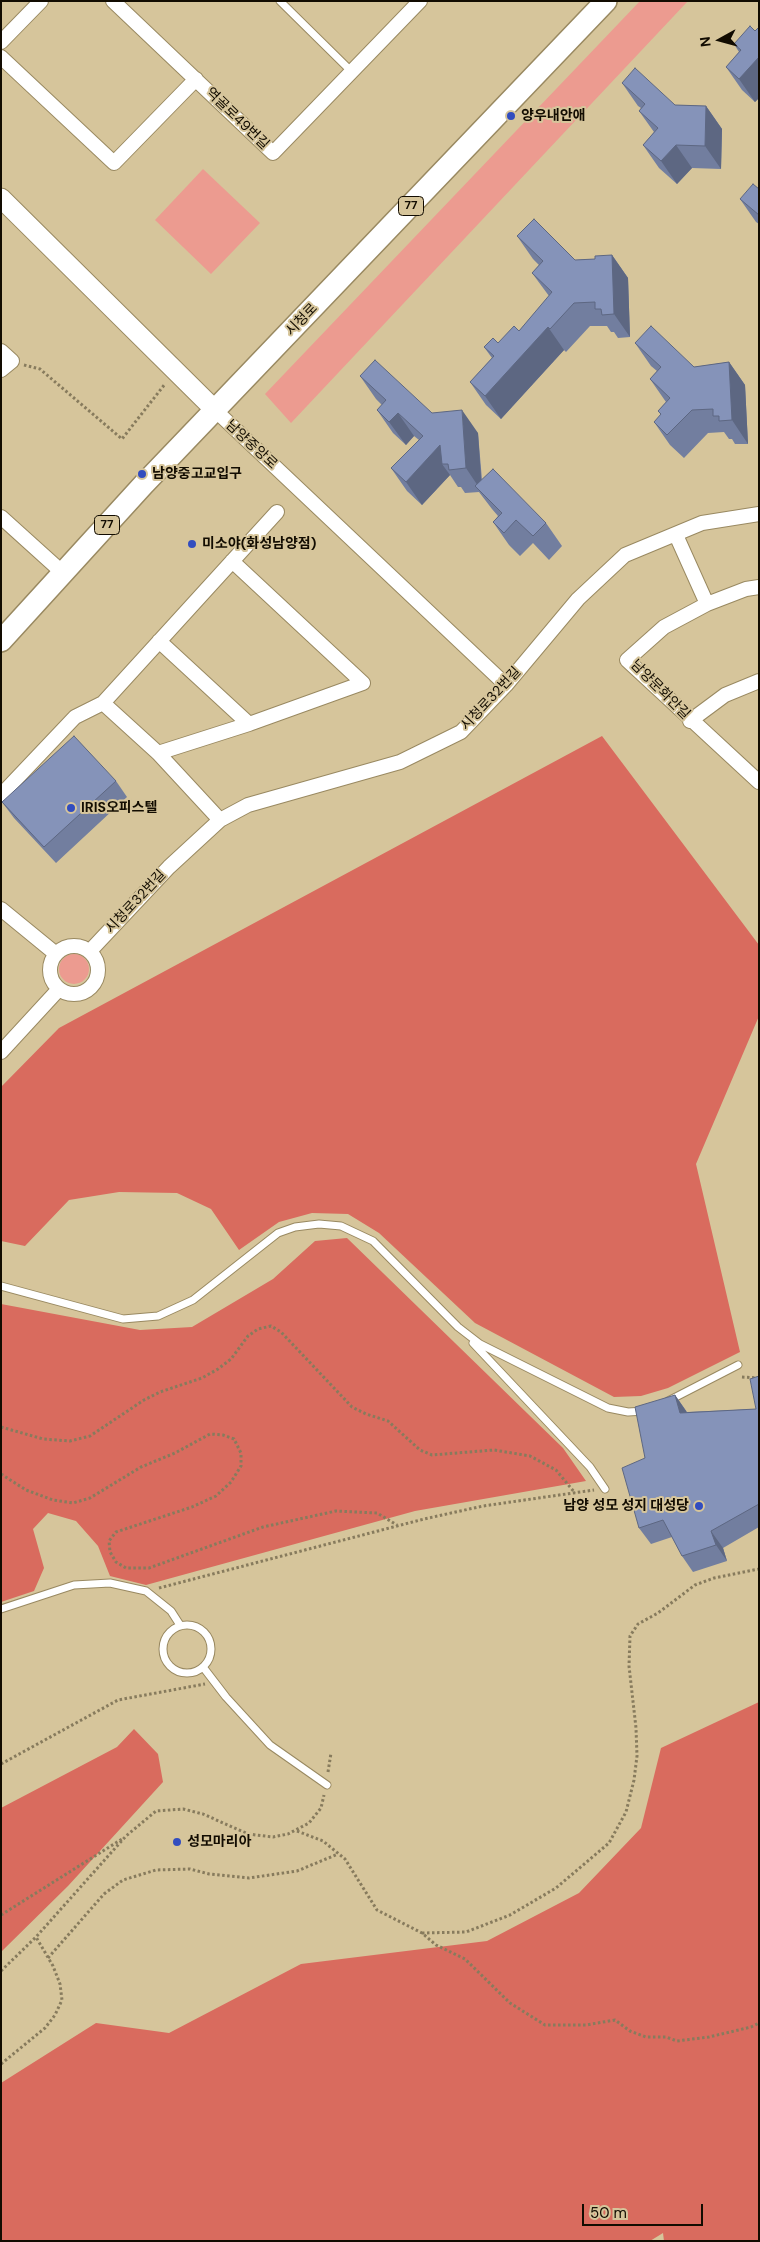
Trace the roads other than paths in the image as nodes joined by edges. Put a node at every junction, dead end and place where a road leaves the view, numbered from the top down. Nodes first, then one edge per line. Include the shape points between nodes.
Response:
1 (41, 1) edge
2 (113, 1) edge
3 (280, 1) edge
4 (420, 1) edge
5 (606, 1) edge
6 (1, 42) edge
7 (1, 57) edge
8 (352, 72) junction
9 (196, 79) junction
10 (1, 198) edge
11 (1, 351) edge
12 (6, 366) edge
13 (216, 411) junction
14 (277, 512) dead end
15 (759, 514) edge
16 (1, 517) edge
17 (676, 535) junction
18 (232, 561) junction
19 (63, 574) junction
20 (759, 587) edge
21 (707, 604) junction
22 (159, 641) junction
23 (1, 642) edge
24 (759, 681) edge
25 (506, 685) junction
26 (103, 703) junction
27 (690, 721) junction
28 (249, 724) junction
29 (158, 753) junction
30 (759, 782) edge
31 (1, 795) edge
32 (220, 820) junction
33 (1, 909) edge
34 (90, 952) junction
35 (56, 954) junction
36 (59, 989) junction
37 (1, 1052) edge
38 (1, 1286) edge
39 (458, 1327) junction
40 (738, 1365) dead end
41 (605, 1489) road end
42 (1, 1608) edge
43 (180, 1625) junction
44 (202, 1667) junction
45 (327, 1785) road end

1 - 6 street
2 - 9 street, 역골로49번길
3 - 8 lane
4 - 8 street, 역골로49번길
5 - 13 main road, 시청로 / 77
7 - 9 street via 114,163
8 - 9 street, 역골로49번길 via 273,153
10 - 13 street, 남양중앙로
11 - 12 street
13 - 19 main road, 시청로 / 77 via 144,484
13 - 25 street, 남양중앙로
14 - 18 street
15 - 17 street, 시청로32번길 via 702,523
16 - 19 street
17 - 21 street
17 - 25 street, 시청로32번길 via 624,554 578,598
18 - 22 street
18 - 28 street via 363,683
19 - 23 main road, 시청로 / 77
20 - 21 street, 남양문화안길
21 - 27 street, 남양문화안길 via 664,627 627,660
22 - 26 street
22 - 28 street
24 - 27 street via 725,694
25 - 32 street, 시청로32번길 via 461,732 408,757 248,805
26 - 29 street
26 - 31 street via 75,717
27 - 30 street, 남양문화안길
28 - 29 street
29 - 32 street
32 - 34 street, 시청로32번길 via 169,868
33 - 35 street
34 - 35 street via 69,946
34 - 36 street via 98,965 98,973 90,988 75,993
35 - 36 street via 51,976
36 - 37 street
38 - 39 lane via 123,1318 158,1316 193,1300 278,1233 319,1224 341,1226 374,1241
39 - 40 lane via 504,1358 608,1408 628,1412 655,1408
39 - 41 lane via 590,1467
42 - 43 lane via 52,1591 92,1582 110,1583 146,1591 170,1611
43 - 44 lane via 196,1626 208,1637 211,1653
43 - 44 lane via 167,1634 164,1657 173,1669 180,1672 196,1671
44 - 45 lane via 270,1745

